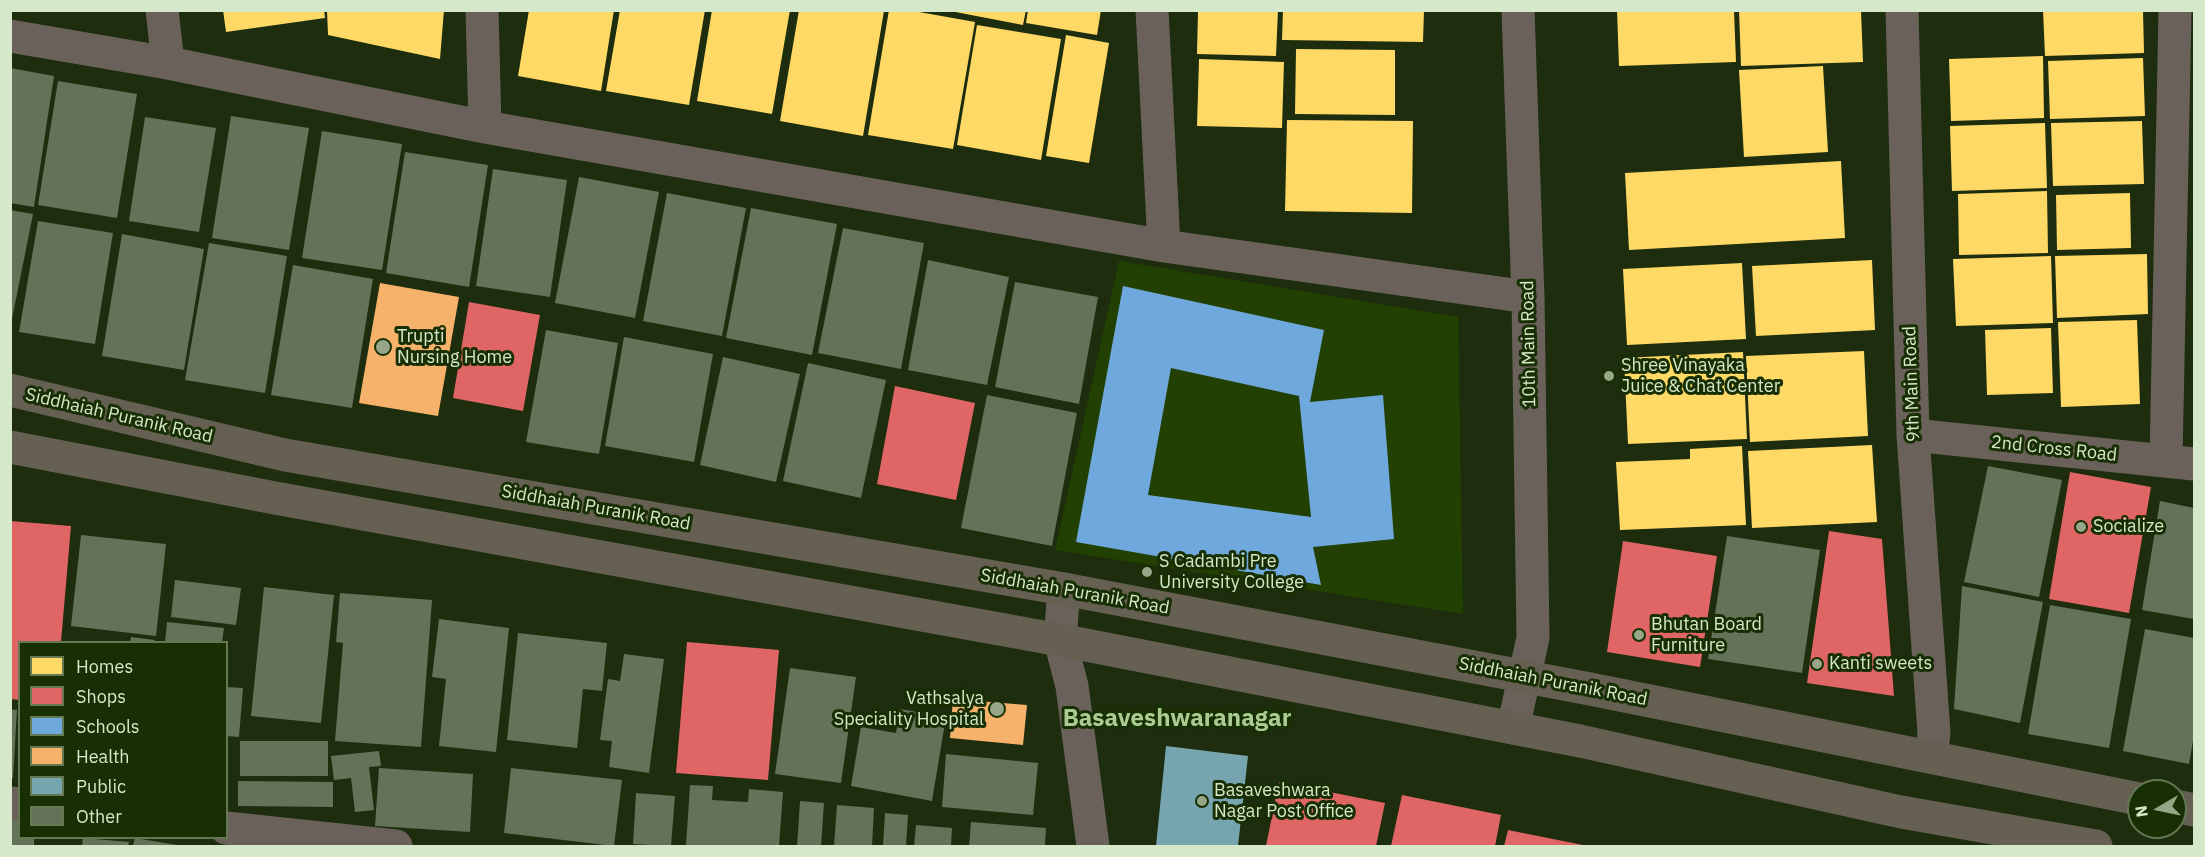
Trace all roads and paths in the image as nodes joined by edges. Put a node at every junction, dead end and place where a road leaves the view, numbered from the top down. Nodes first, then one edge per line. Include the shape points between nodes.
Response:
1 (162, 10) edge
2 (482, 10) edge
3 (1152, 10) edge
4 (1518, 10) edge
5 (1902, 10) edge
6 (2175, 10) edge
7 (10, 36) edge
8 (168, 63) junction
9 (485, 126) junction
10 (1164, 246) junction
11 (1528, 297) junction
12 (10, 390) edge
13 (1912, 435) junction
14 (10, 447) edge
15 (2180, 462) edge
16 (1064, 589) junction
17 (1060, 640) junction
18 (1525, 677) junction
19 (1513, 728) junction
20 (1931, 757) junction
21 (2127, 797) edge
22 (228, 828) edge
23 (396, 846) edge
24 (1093, 846) edge
25 (2096, 846) edge

1 - 8 street
2 - 9 street
3 - 10 street
4 - 11 street, 10th Main Road
5 - 13 street, 9th Main Road
6 - 15 street
7 - 8 street
8 - 9 street
9 - 10 street
10 - 11 street
11 - 18 street, 10th Main Road via 1533,638
12 - 16 main road, Siddhaiah Puranik Road via 285,455
13 - 15 street, 2nd Cross Road
13 - 20 street, 9th Main Road via 1934,733
14 - 17 main road
16 - 17 street
16 - 18 main road, Siddhaiah Puranik Road
17 - 19 main road
17 - 24 street via 1072,686
18 - 19 street, 10th Main Road
18 - 20 main road, Siddhaiah Puranik Road
19 - 25 main road via 1901,812
20 - 21 main road, Siddhaiah Puranik Road
22 - 23 street

